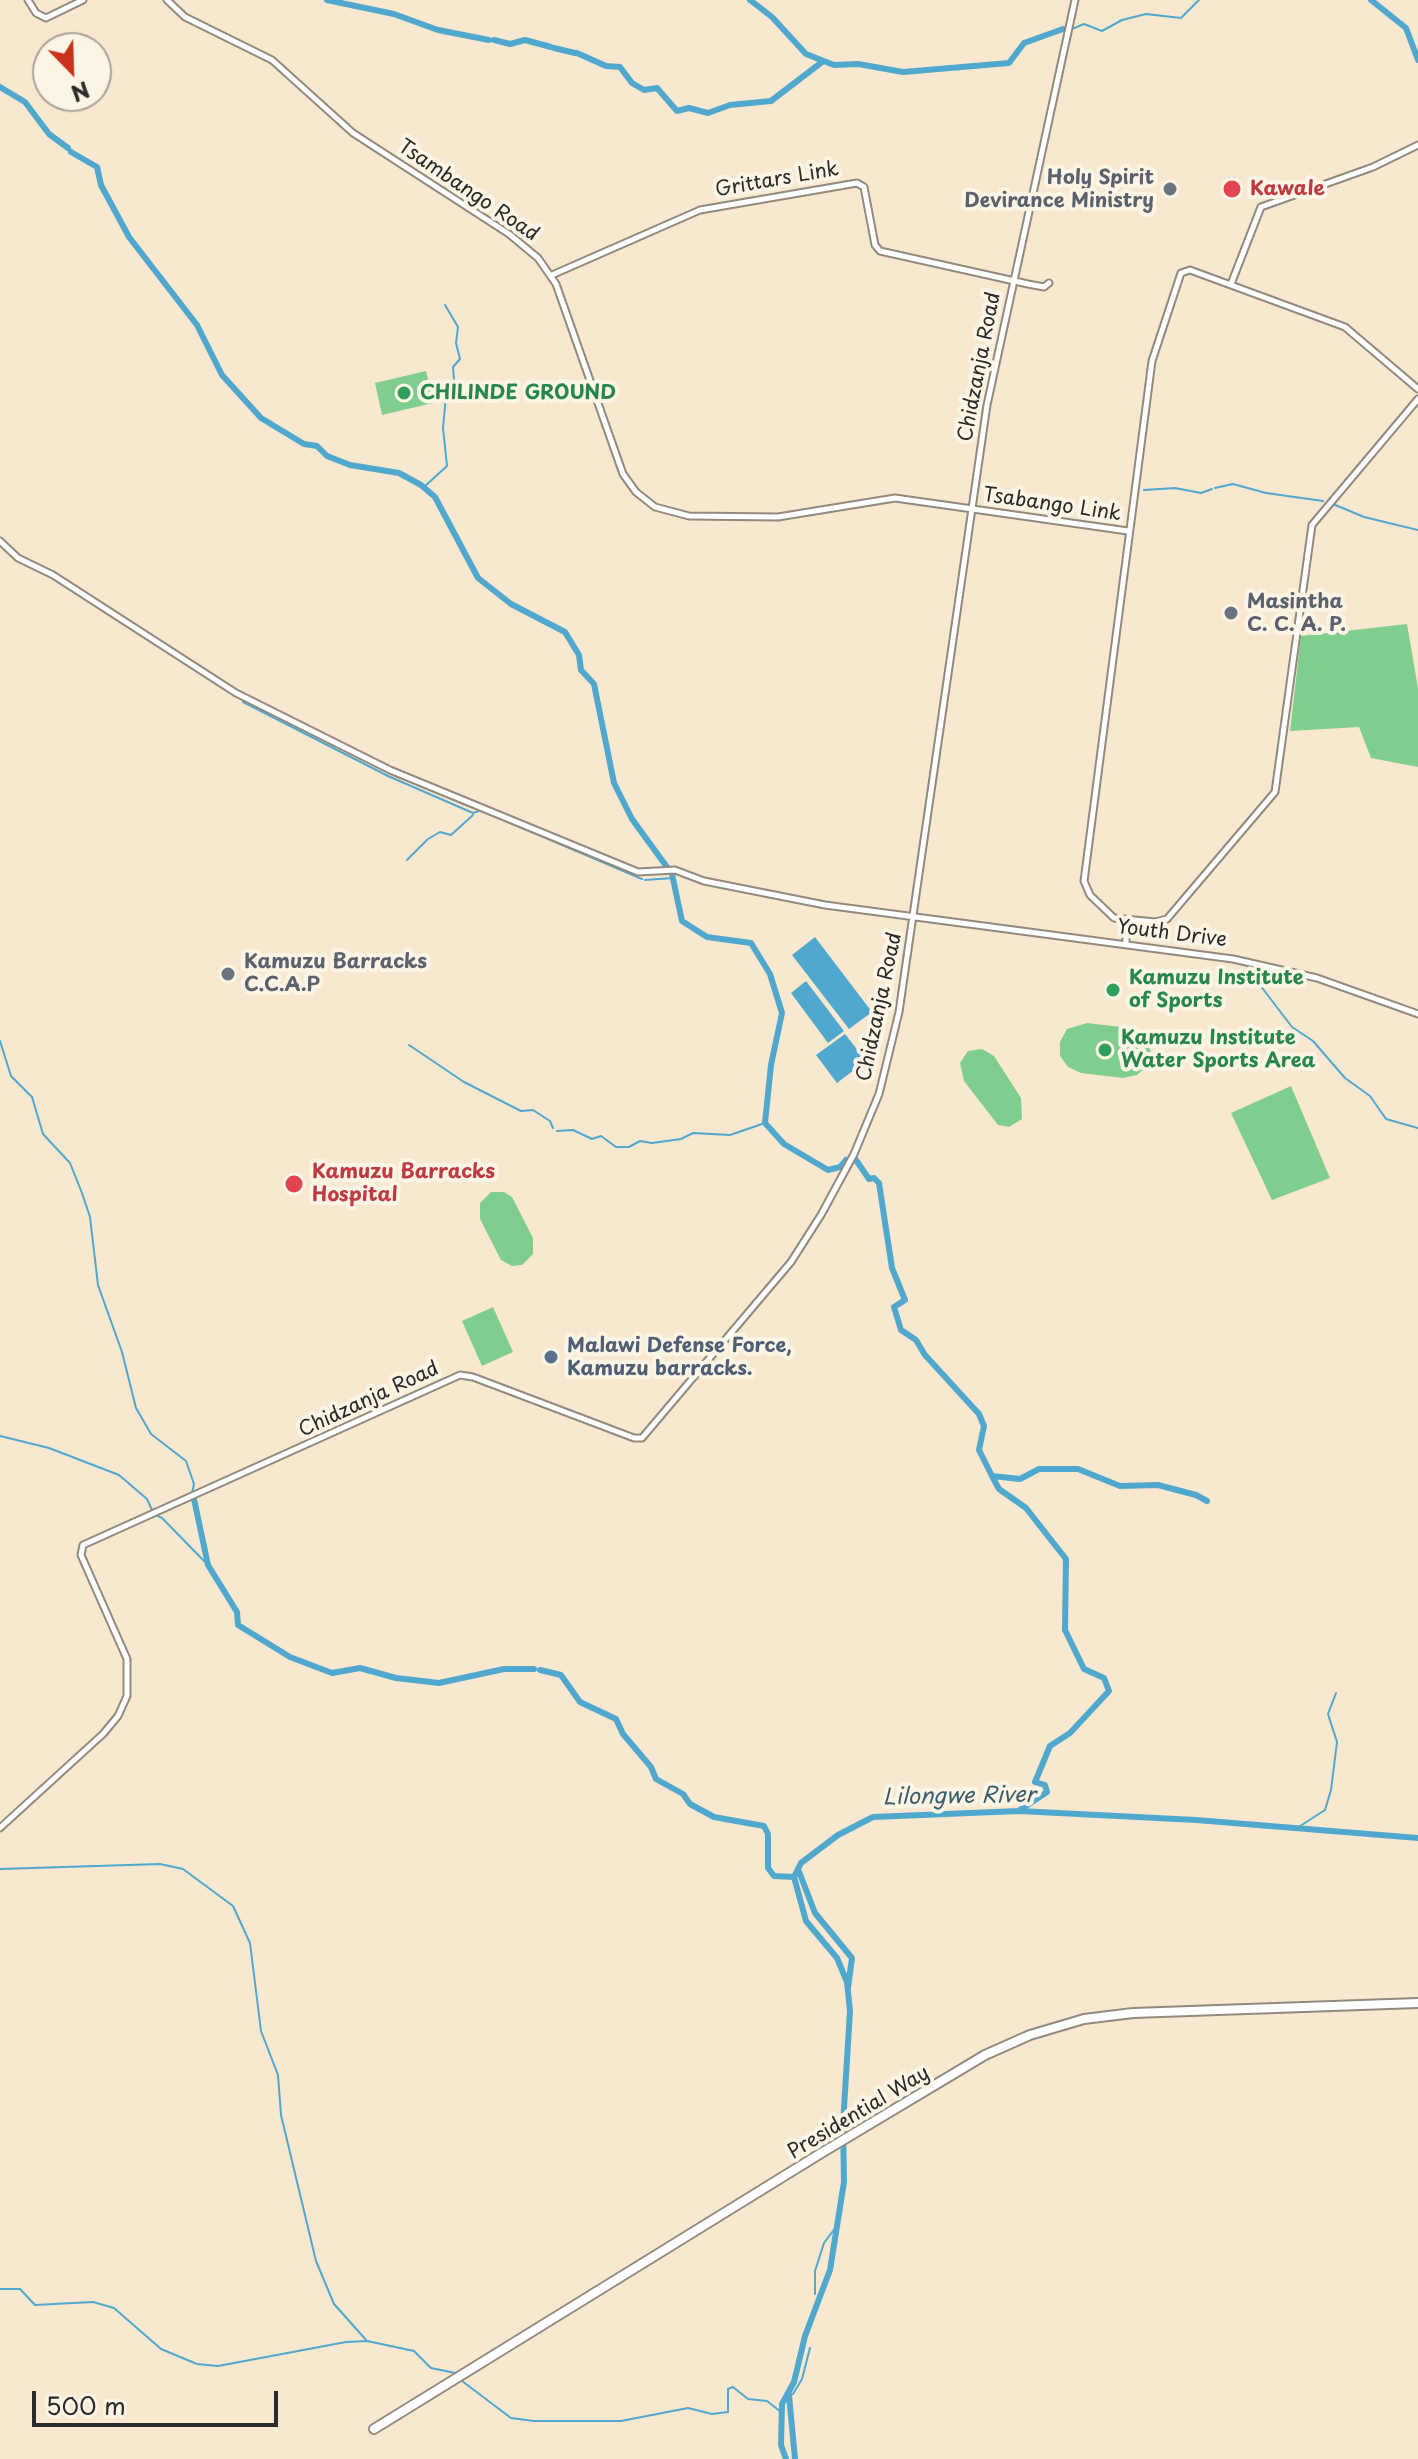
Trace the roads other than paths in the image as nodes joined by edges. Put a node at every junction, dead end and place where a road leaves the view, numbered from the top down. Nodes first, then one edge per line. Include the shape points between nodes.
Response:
1 (28, 0) edge
2 (83, 0) edge
3 (167, 0) edge
4 (1075, 0) edge
5 (1418, 145) edge
6 (552, 275) junction
7 (1013, 280) junction
8 (1049, 283) dead end
9 (1231, 284) junction
10 (1418, 389) edge
11 (1418, 399) edge
12 (970, 509) junction
13 (1128, 531) junction
14 (0, 541) edge
15 (914, 918) junction
16 (1126, 921) junction
17 (1126, 944) junction
18 (1418, 1014) edge
19 (0, 1828) edge
20 (1418, 2003) edge
21 (374, 2429) dead end

1 - 2 street via 46,18
3 - 6 street, Tsambango Road via 185,17 272,60 353,133 518,240
4 - 7 street, Chidzanja Road
5 - 9 street via 1261,207
6 - 7 street, Grittars Link via 700,210 857,183 864,187 880,251
6 - 12 street, Tsambango Road via 619,464 632,487 655,507 689,516 792,516 880,498
7 - 8 street via 1040,287
7 - 12 street, Chidzanja Road
9 - 10 street via 1345,327
9 - 13 street via 1187,269 1181,273 1154,353
11 - 16 street via 1312,525 1275,792 1171,916 1160,922
12 - 13 street, Tsabango Link
12 - 15 street, Chidzanja Road
13 - 16 street via 1084,881 1099,905
14 - 15 street, Youth Drive via 18,558 53,575 199,671 337,744 638,872 675,870 710,882
15 - 17 street, Youth Drive
15 - 19 street, Chidzanja Road via 879,1094 836,1189 791,1262 644,1437 634,1438 460,1375 87,1542 81,1555 127,1659 127,1696 103,1734
16 - 17 street
17 - 18 street, Youth Drive via 1268,965
20 - 21 main road, Presidential Way via 1183,2010 1078,2020 1030,2035 985,2055 823,2152

